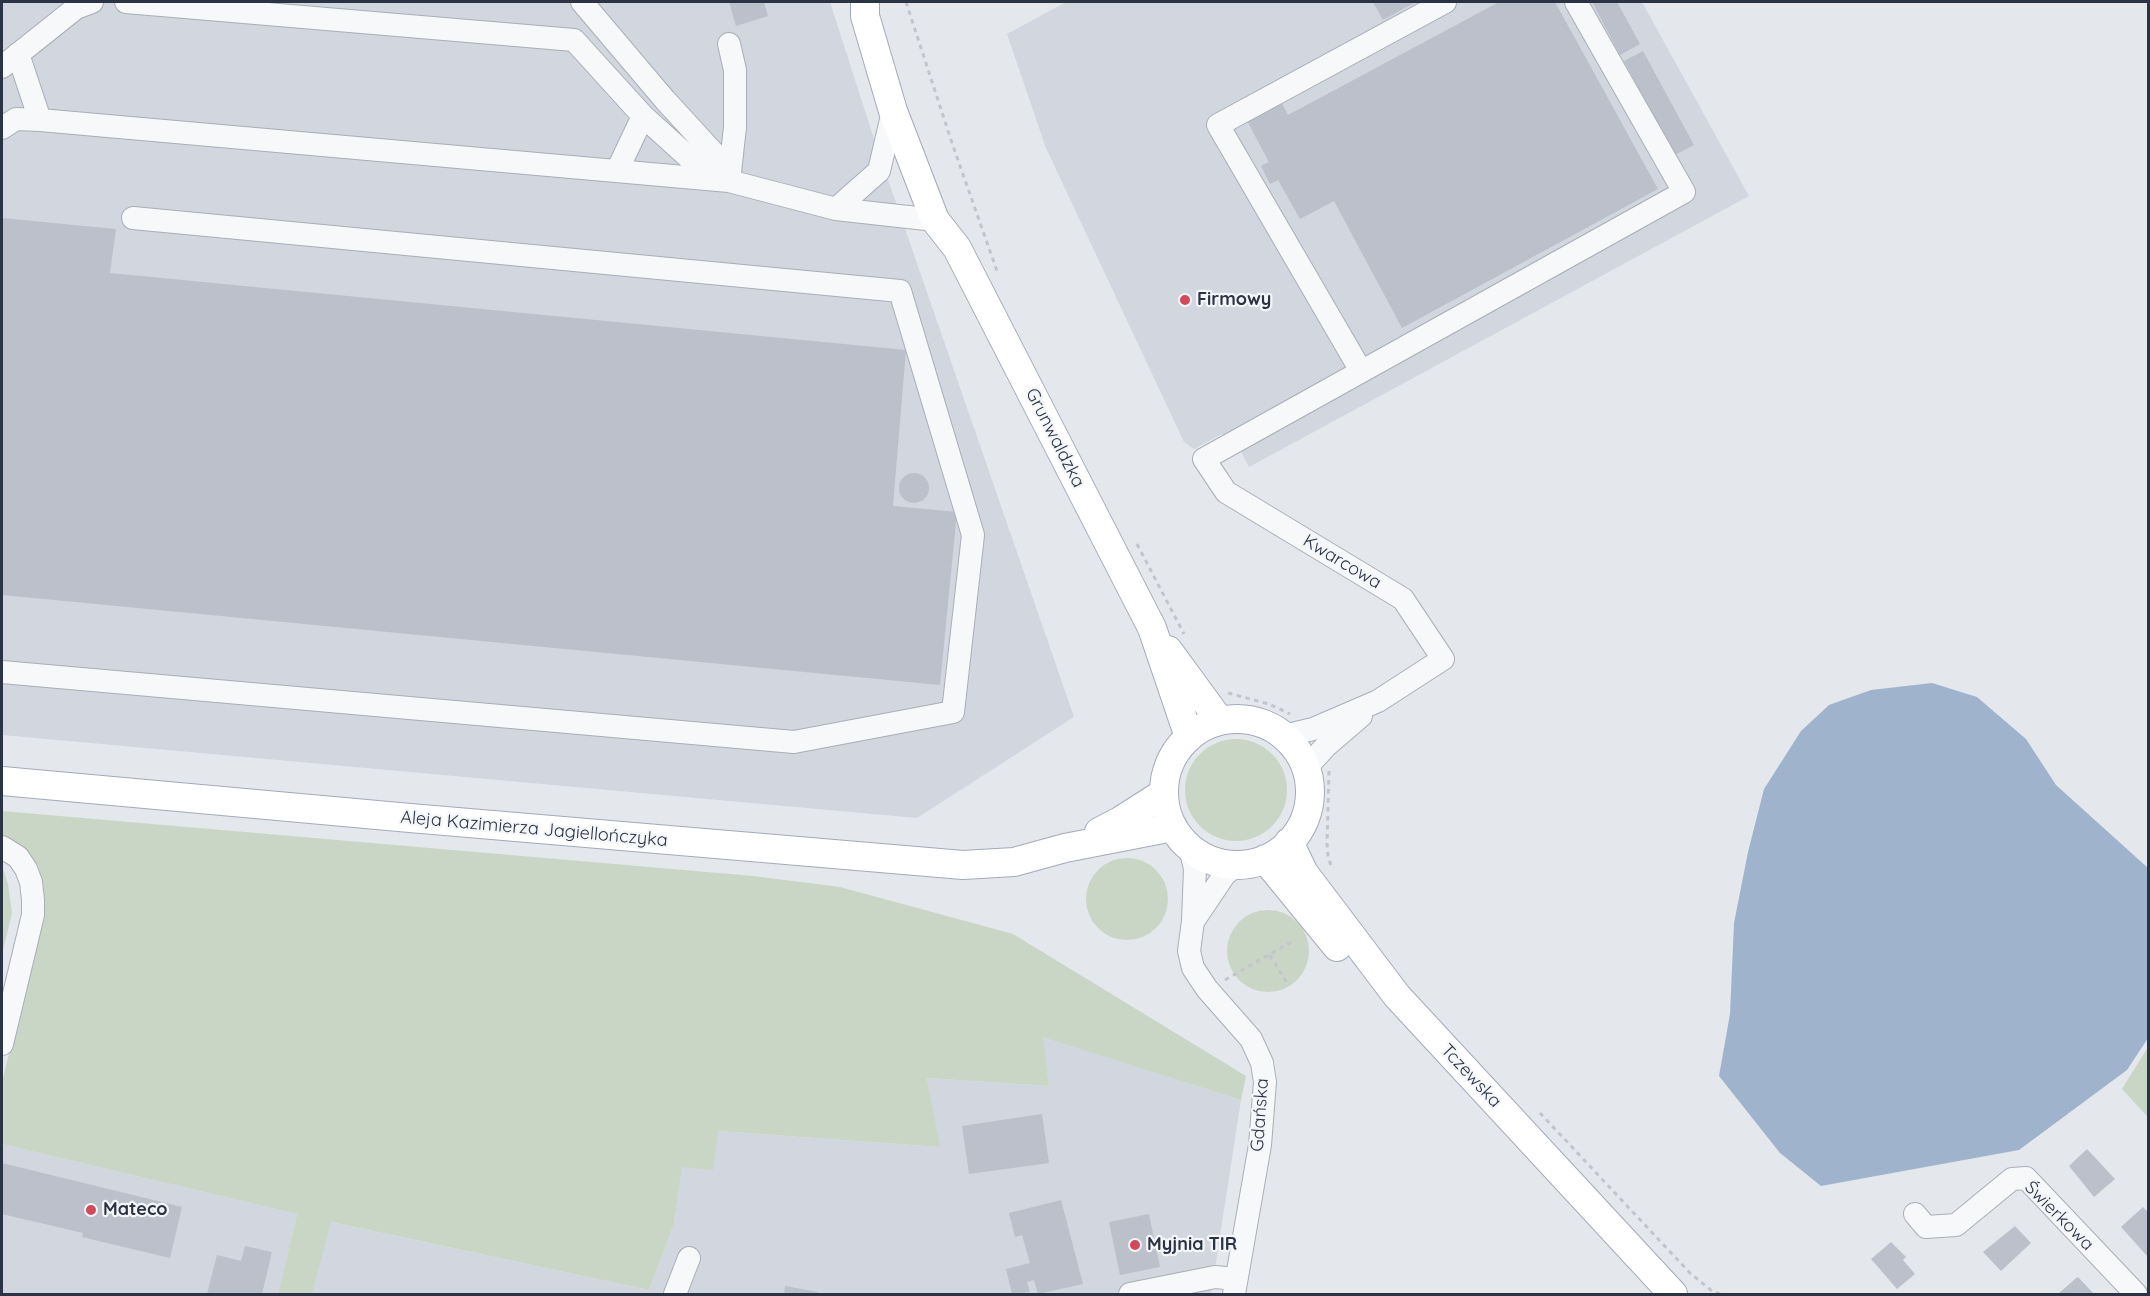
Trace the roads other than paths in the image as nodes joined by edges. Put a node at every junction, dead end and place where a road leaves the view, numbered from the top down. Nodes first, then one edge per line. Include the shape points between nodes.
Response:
1 (92, 2) edge
2 (126, 2) edge
3 (582, 2) edge
4 (864, 2) edge
5 (878, 2) edge
6 (1445, 2) edge
7 (1576, 2) edge
8 (729, 44) dead end
9 (10, 61) edge
10 (894, 111) junction
11 (643, 116) junction
12 (40, 120) junction
13 (2, 128) edge
14 (616, 171) junction
15 (729, 181) junction
16 (836, 209) junction
17 (133, 218) dead end
18 (935, 220) junction
19 (957, 248) junction
20 (1361, 371) junction
21 (1152, 628) junction
22 (2, 672) edge
23 (1378, 701) junction
24 (1220, 721) junction
25 (1291, 727) junction
26 (1189, 737) junction
27 (1318, 766) junction
28 (2, 781) edge
29 (1164, 793) junction
30 (1181, 837) junction
31 (1289, 842) junction
32 (2, 847) edge
33 (1065, 848) junction
34 (1252, 862) junction
35 (1193, 921) junction
36 (2, 1044) edge
37 (1915, 1214) dead end
38 (689, 1258) dead end
39 (1235, 1286) edge
40 (675, 1294) edge
41 (1130, 1294) edge
42 (1649, 1294) edge
43 (1673, 1294) edge
44 (2136, 1294) edge

1 - 9 street via 76,8
2 - 11 street via 574,40
3 - 15 street via 720,160
4 - 10 main road, Grunwaldzka
5 - 19 main road, Grunwaldzka via 928,155 952,214
6 - 20 street via 1218,125
7 - 20 street via 1684,192
8 - 15 street via 735,69 735,115
9 - 12 street
10 - 16 street via 879,171
10 - 18 main road, Grunwaldzka
11 - 14 street
11 - 15 street via 696,164
12 - 13 street via 16,119
12 - 14 street
14 - 15 street
15 - 16 street
16 - 18 street
17 - 22 street via 900,291 973,535 953,712 794,742
18 - 19 main road, Grunwaldzka
19 - 21 main road, Grunwaldzka
20 - 23 street, Kwarcowa via 1204,459 1226,492 1403,599 1443,659
21 - 24 main road, Grunwaldzka
21 - 26 main road, Grunwaldzka
23 - 25 street, Kwarcowa via 1313,729
23 - 27 street, Kwarcowa via 1325,747
24 - 25 main road via 1237,719
24 - 26 main road
25 - 27 main road via 1301,756
26 - 29 main road via 1175,753
27 - 31 main road via 1301,826
28 - 33 main road, Aleja Kazimierza Jagiellończyka via 963,865 1014,862
29 - 30 main road via 1166,811
29 - 33 main road, Aleja Kazimierza Jagiellończyka via 1120,821
30 - 33 main road, Aleja Kazimierza Jagiellończyka
30 - 34 main road via 1212,860
30 - 35 street, Gdańska via 1195,869
31 - 34 main road via 1278,852
31 - 43 main road, Tczewska via 1304,873 1397,996
32 - 36 street via 18,857 26,869 33,915
34 - 35 street, Gdańska via 1225,874
34 - 42 main road, Tczewska
35 - 39 street, Gdańska via 1189,951 1194,968 1251,1039 1262,1063 1265,1082 1260,1145
37 - 44 street, Świerkowa via 1926,1227 1956,1225 2012,1179 2026,1178
38 - 40 street
39 - 41 street via 1215,1277

